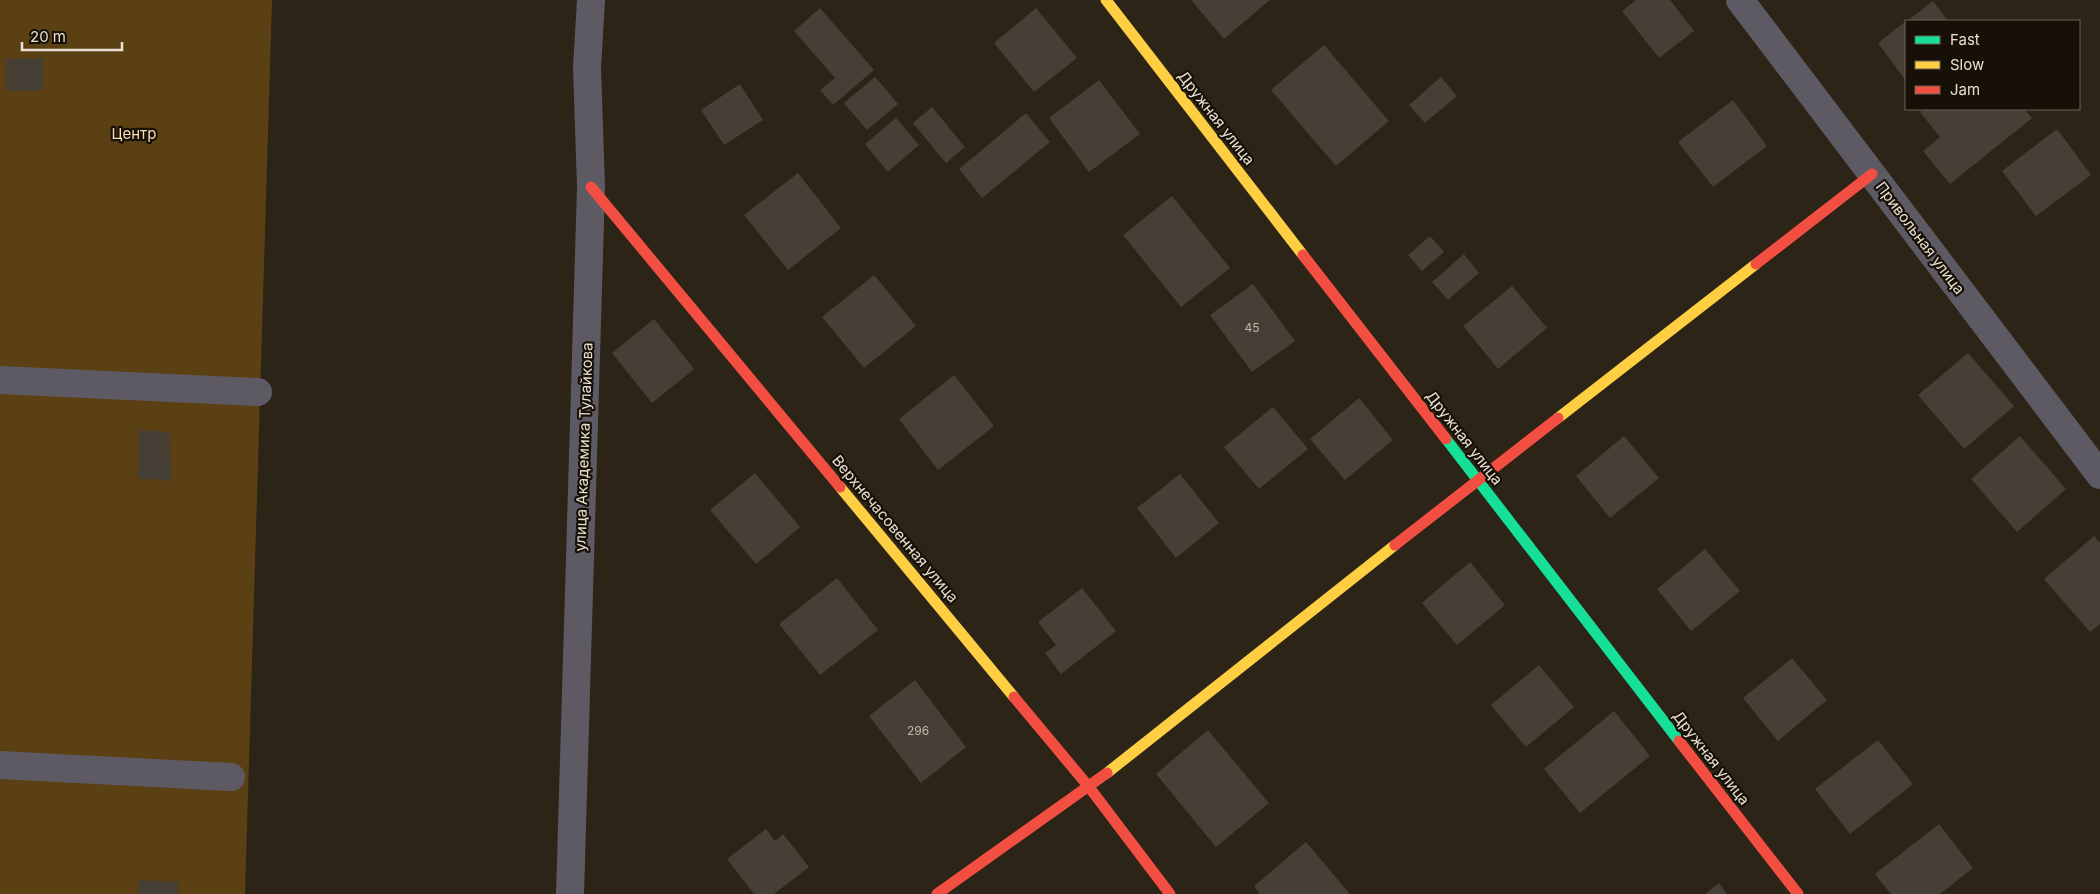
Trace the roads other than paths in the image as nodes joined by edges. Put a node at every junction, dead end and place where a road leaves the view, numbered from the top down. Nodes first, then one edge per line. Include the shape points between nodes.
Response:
1 (591, 0) edge
2 (1106, 0) edge
3 (1740, 0) edge
4 (1872, 174) junction
5 (592, 187) junction
6 (0, 380) edge
7 (258, 392) dead end
8 (2100, 475) edge
9 (1477, 480) junction
10 (0, 765) edge
11 (231, 777) dead end
12 (1088, 787) junction
13 (570, 894) edge
14 (937, 894) edge
15 (1170, 894) edge
16 (1798, 894) edge

1 - 5 street, улица Академика Тулайкова via 587,68
2 - 9 street, Дружная улица
3 - 4 street, Привольная улица
4 - 8 street, Привольная улица
4 - 9 street
5 - 12 street, Верхнечасовенная улица
5 - 13 street, улица Академика Тулайкова
6 - 7 street
9 - 12 street
9 - 16 street, Дружная улица
10 - 11 street
12 - 14 street
12 - 15 street, Верхнечасовенная улица

